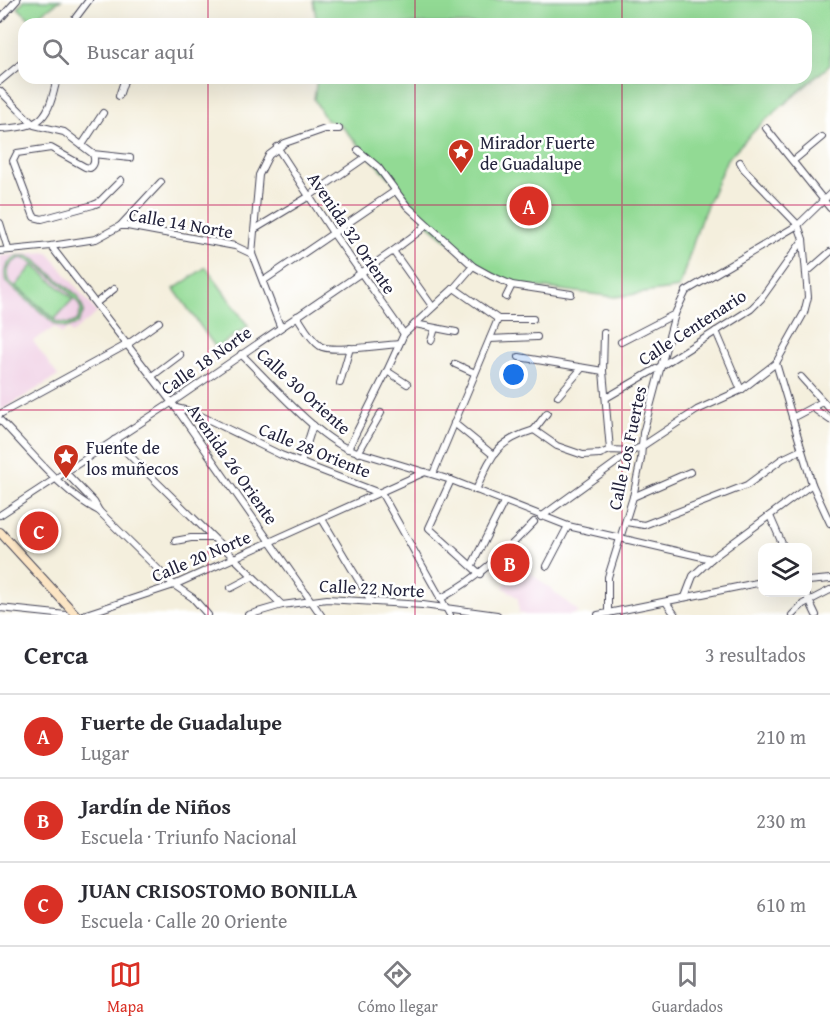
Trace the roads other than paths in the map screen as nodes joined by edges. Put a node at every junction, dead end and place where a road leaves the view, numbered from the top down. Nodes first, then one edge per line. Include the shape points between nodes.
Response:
1 (17, 0) edge
2 (89, 0) edge
3 (76, 18) edge
4 (0, 19) edge
5 (18, 66) edge
6 (0, 81) edge
7 (55, 84) edge
8 (123, 84) edge
9 (0, 91) edge
10 (119, 96) dead end
11 (103, 113) dead end
12 (34, 125) junction
13 (766, 128) dead end
14 (0, 129) edge
15 (339, 129) dead end
16 (822, 137) dead end
17 (82, 145) junction
18 (277, 147) junction
19 (358, 150) dead end
20 (93, 154) junction
21 (366, 157) junction
22 (130, 158) dead end
23 (793, 161) junction
24 (740, 162) dead end
25 (121, 180) dead end
26 (161, 182) dead end
27 (395, 191) junction
28 (830, 194) edge
29 (308, 196) junction
30 (824, 200) junction
31 (830, 208) edge
32 (0, 223) edge
33 (426, 224) junction
34 (798, 225) junction
35 (120, 226) junction
36 (255, 229) junction
37 (333, 233) junction
38 (803, 239) junction
39 (51, 246) junction
40 (8, 249) junction
41 (0, 251) edge
42 (393, 251) junction
43 (830, 252) edge
44 (252, 254) junction
45 (473, 266) junction
46 (361, 273) junction
47 (806, 273) junction
48 (263, 281) junction
49 (512, 285) junction
50 (453, 288) junction
51 (114, 289) dead end
52 (571, 294) dead end
53 (506, 297) dead end
54 (96, 303) junction
55 (432, 306) junction
56 (675, 314) junction
57 (297, 316) junction
58 (498, 319) junction
59 (532, 319) dead end
60 (159, 322) dead end
61 (415, 324) junction
62 (280, 326) junction
63 (435, 328) junction
64 (716, 331) junction
65 (456, 332) dead end
66 (604, 333) dead end
67 (404, 334) junction
68 (537, 337) dead end
69 (490, 339) junction
70 (431, 340) dead end
71 (621, 342) dead end
72 (128, 344) junction
73 (399, 344) junction
74 (350, 348) junction
75 (241, 354) junction
76 (180, 355) dead end
77 (519, 357) dead end
78 (776, 363) junction
79 (455, 364) dead end
80 (661, 366) junction
81 (582, 368) junction
82 (387, 371) junction
83 (603, 371) junction
84 (475, 373) junction
85 (152, 376) junction
86 (801, 377) dead end
87 (340, 383) dead end
88 (407, 384) dead end
89 (741, 390) junction
90 (558, 396) dead end
91 (606, 398) junction
92 (822, 402) junction
93 (173, 405) junction
94 (813, 408) junction
95 (830, 409) edge
96 (381, 413) dead end
97 (547, 413) dead end
98 (0, 414) edge
99 (792, 418) junction
100 (0, 420) edge
101 (830, 420) edge
102 (454, 423) junction
103 (313, 424) junction
104 (534, 430) junction
105 (114, 440) junction
106 (641, 447) junction
107 (348, 449) junction
108 (610, 450) junction
109 (801, 450) junction
110 (632, 451) junction
111 (358, 453) junction
112 (492, 454) junction
113 (301, 463) junction
114 (66, 472) junction
115 (690, 472) dead end
116 (429, 473) junction
117 (57, 478) junction
118 (451, 480) junction
119 (812, 484) junction
120 (476, 490) junction
121 (382, 494) junction
122 (633, 497) junction
123 (504, 502) junction
124 (99, 511) junction
125 (0, 515) edge
126 (770, 516) junction
127 (541, 517) junction
128 (322, 519) junction
129 (534, 522) dead end
130 (626, 522) junction
131 (830, 523) edge
132 (568, 526) junction
133 (0, 532) edge
134 (213, 538) junction
135 (621, 539) junction
136 (175, 541) dead end
137 (269, 543) junction
138 (782, 543) edge
139 (234, 559) junction
140 (711, 559) junction
141 (472, 566) junction
142 (547, 566) dead end
143 (480, 574) junction
144 (252, 577) junction
145 (830, 579) edge
146 (812, 581) edge
147 (758, 583) edge
148 (174, 585) junction
149 (231, 588) dead end
150 (830, 590) edge
151 (685, 597) junction
152 (807, 597) edge
153 (440, 599) junction
154 (310, 600) junction
155 (372, 601) junction
156 (809, 601) junction
157 (666, 602) junction
158 (282, 605) junction
159 (445, 607) junction
160 (0, 608) edge
161 (261, 613) edge
162 (608, 613) junction
163 (66, 615) edge
164 (76, 615) edge
165 (83, 615) edge
166 (208, 615) edge
167 (248, 615) edge
168 (321, 615) edge
169 (450, 615) edge
170 (497, 615) edge
171 (598, 615) edge
172 (675, 615) edge
173 (792, 615) edge
174 (816, 615) edge

1 - 4 street
2 - 3 street
5 - 6 street
7 - 12 street via 49,109
8 - 10 street
9 - 12 street
11 - 17 street
12 - 14 street
12 - 17 street via 64,132
13 - 23 street
15 - 18 street via 325,129
16 - 23 street
17 - 20 street
18 - 29 street, Avenida 32 Oriente
18 - 36 street via 259,175
19 - 21 street
20 - 22 street
20 - 25 street via 95,160 90,168 51,148 17,153 13,161 34,217 42,219 98,203
21 - 27 street via 378,166
21 - 29 street
23 - 30 street
24 - 34 street
26 - 35 street
27 - 33 street
27 - 37 street
28 - 30 street
29 - 36 street
29 - 37 street, Avenida 32 Oriente
30 - 31 street
30 - 34 street
32 - 40 street
33 - 42 street, Calle 18 Norte
33 - 45 street
34 - 38 street
34 - 56 street, Calle Los Fuertes via 686,291
35 - 39 street, Calle 14 Norte via 96,239
35 - 44 street, Calle 14 Norte via 235,246
36 - 44 street
37 - 46 street, Avenida 32 Oriente
37 - 48 street
38 - 47 street
38 - 64 street, Calle Centenario via 761,300
39 - 40 street, Calle 14 Norte
39 - 54 street, Avenida 26 Oriente
40 - 41 street, Calle 14 Norte
42 - 46 street, Calle 18 Norte
42 - 55 street
43 - 47 street
44 - 48 street
45 - 49 street
45 - 50 street
46 - 57 street, Calle 18 Norte
46 - 67 street, Avenida 32 Oriente
47 - 78 street via 808,297 804,313
48 - 62 street
49 - 52 street
49 - 53 street
50 - 55 street
50 - 58 street
51 - 54 street
54 - 72 street, Avenida 26 Oriente
55 - 61 street
56 - 71 street
56 - 80 street, Calle Los Fuertes
57 - 62 street, Calle 18 Norte
57 - 74 street via 321,347
58 - 59 street
58 - 69 street
60 - 72 street
61 - 63 street
61 - 67 street
62 - 75 street, Calle 18 Norte
63 - 65 street
63 - 70 street
64 - 80 street, Calle Centenario
64 - 89 street
66 - 83 street
67 - 73 street
68 - 69 street
69 - 84 street
72 - 85 street, Avenida 26 Oriente
72 - 98 street
73 - 74 street
73 - 82 street
74 - 87 street
75 - 93 street, Calle 18 Norte
75 - 103 street, Calle 30 Oriente
76 - 85 street
77 - 81 street
78 - 89 street
78 - 99 street
79 - 84 street
80 - 91 street, Calle Centenario
80 - 106 street, Calle Los Fuertes
81 - 83 street
81 - 90 street
82 - 88 street
82 - 107 street
83 - 91 street
84 - 102 street
85 - 93 street, Avenida 26 Oriente
86 - 92 street
89 - 106 street via 697,410
91 - 108 street
92 - 94 street
92 - 95 street
93 - 105 street, Calle 18 Norte
93 - 113 street, Calle 28 Oriente
93 - 137 street, Avenida 26 Oriente
94 - 99 street
94 - 101 street
96 - 111 street
97 - 104 street
99 - 109 street
100 - 117 street
102 - 112 street
102 - 116 street
103 - 107 street, Calle 30 Oriente
103 - 113 street
104 - 108 street via 568,451 583,455
104 - 112 street via 510,440
105 - 114 street, Calle 18 Norte
105 - 134 street
106 - 110 street
106 - 122 street, Calle Los Fuertes
107 - 111 street, Calle 30 Oriente
108 - 110 street
109 - 119 street
109 - 130 street via 747,485 644,525
110 - 127 street
111 - 116 street, Calle 30 Oriente
112 - 120 street
113 - 121 street, Calle 28 Oriente
114 - 117 street, Calle 18 Norte
114 - 124 street
115 - 122 street
116 - 118 street, Calle 30 Oriente
116 - 121 street, Calle 20 Norte
117 - 124 street via 84,504
117 - 125 street, Calle 18 Norte
118 - 120 street, Calle 30 Oriente
118 - 141 street via 429,528
119 - 126 street
119 - 131 street
120 - 123 street, Calle 30 Oriente
121 - 128 street, Calle 20 Norte
121 - 153 street, Calle 28 Oriente
122 - 130 street, Calle Los Fuertes
123 - 127 street, Calle 30 Oriente
123 - 141 street
124 - 148 street
126 - 138 street
126 - 140 street
127 - 132 street, Calle 30 Oriente
128 - 137 street, Calle 20 Norte
128 - 155 street
129 - 143 street
130 - 135 street, Calle Los Fuertes
132 - 135 street, Calle 30 Oriente
132 - 142 street
133 - 164 street
134 - 136 street
134 - 139 street
135 - 140 street, Calle 30 Oriente
135 - 162 street, Calle Los Fuertes via 608,577
137 - 139 street, Calle 20 Norte
137 - 154 street, Avenida 26 Oriente
139 - 144 street
139 - 148 street, Calle 20 Norte
140 - 151 street via 693,576
141 - 143 street
143 - 153 street
144 - 149 street
144 - 158 street
145 - 146 street
147 - 151 street
148 - 165 street, Calle 20 Norte
148 - 166 street
150 - 156 street
151 - 157 street
152 - 156 street
153 - 159 street, Calle 28 Oriente
154 - 155 street, Calle 22 Norte
154 - 158 street, Calle 22 Norte
154 - 168 street, Avenida 26 Oriente
155 - 159 street, Calle 22 Norte
156 - 173 street
156 - 174 street
157 - 162 street
157 - 172 street
158 - 161 street, Calle 22 Norte
159 - 169 street, Calle 28 Oriente
159 - 170 street, Calle 22 Norte
160 - 163 street
161 - 167 street, Calle 22 Norte
162 - 171 street

